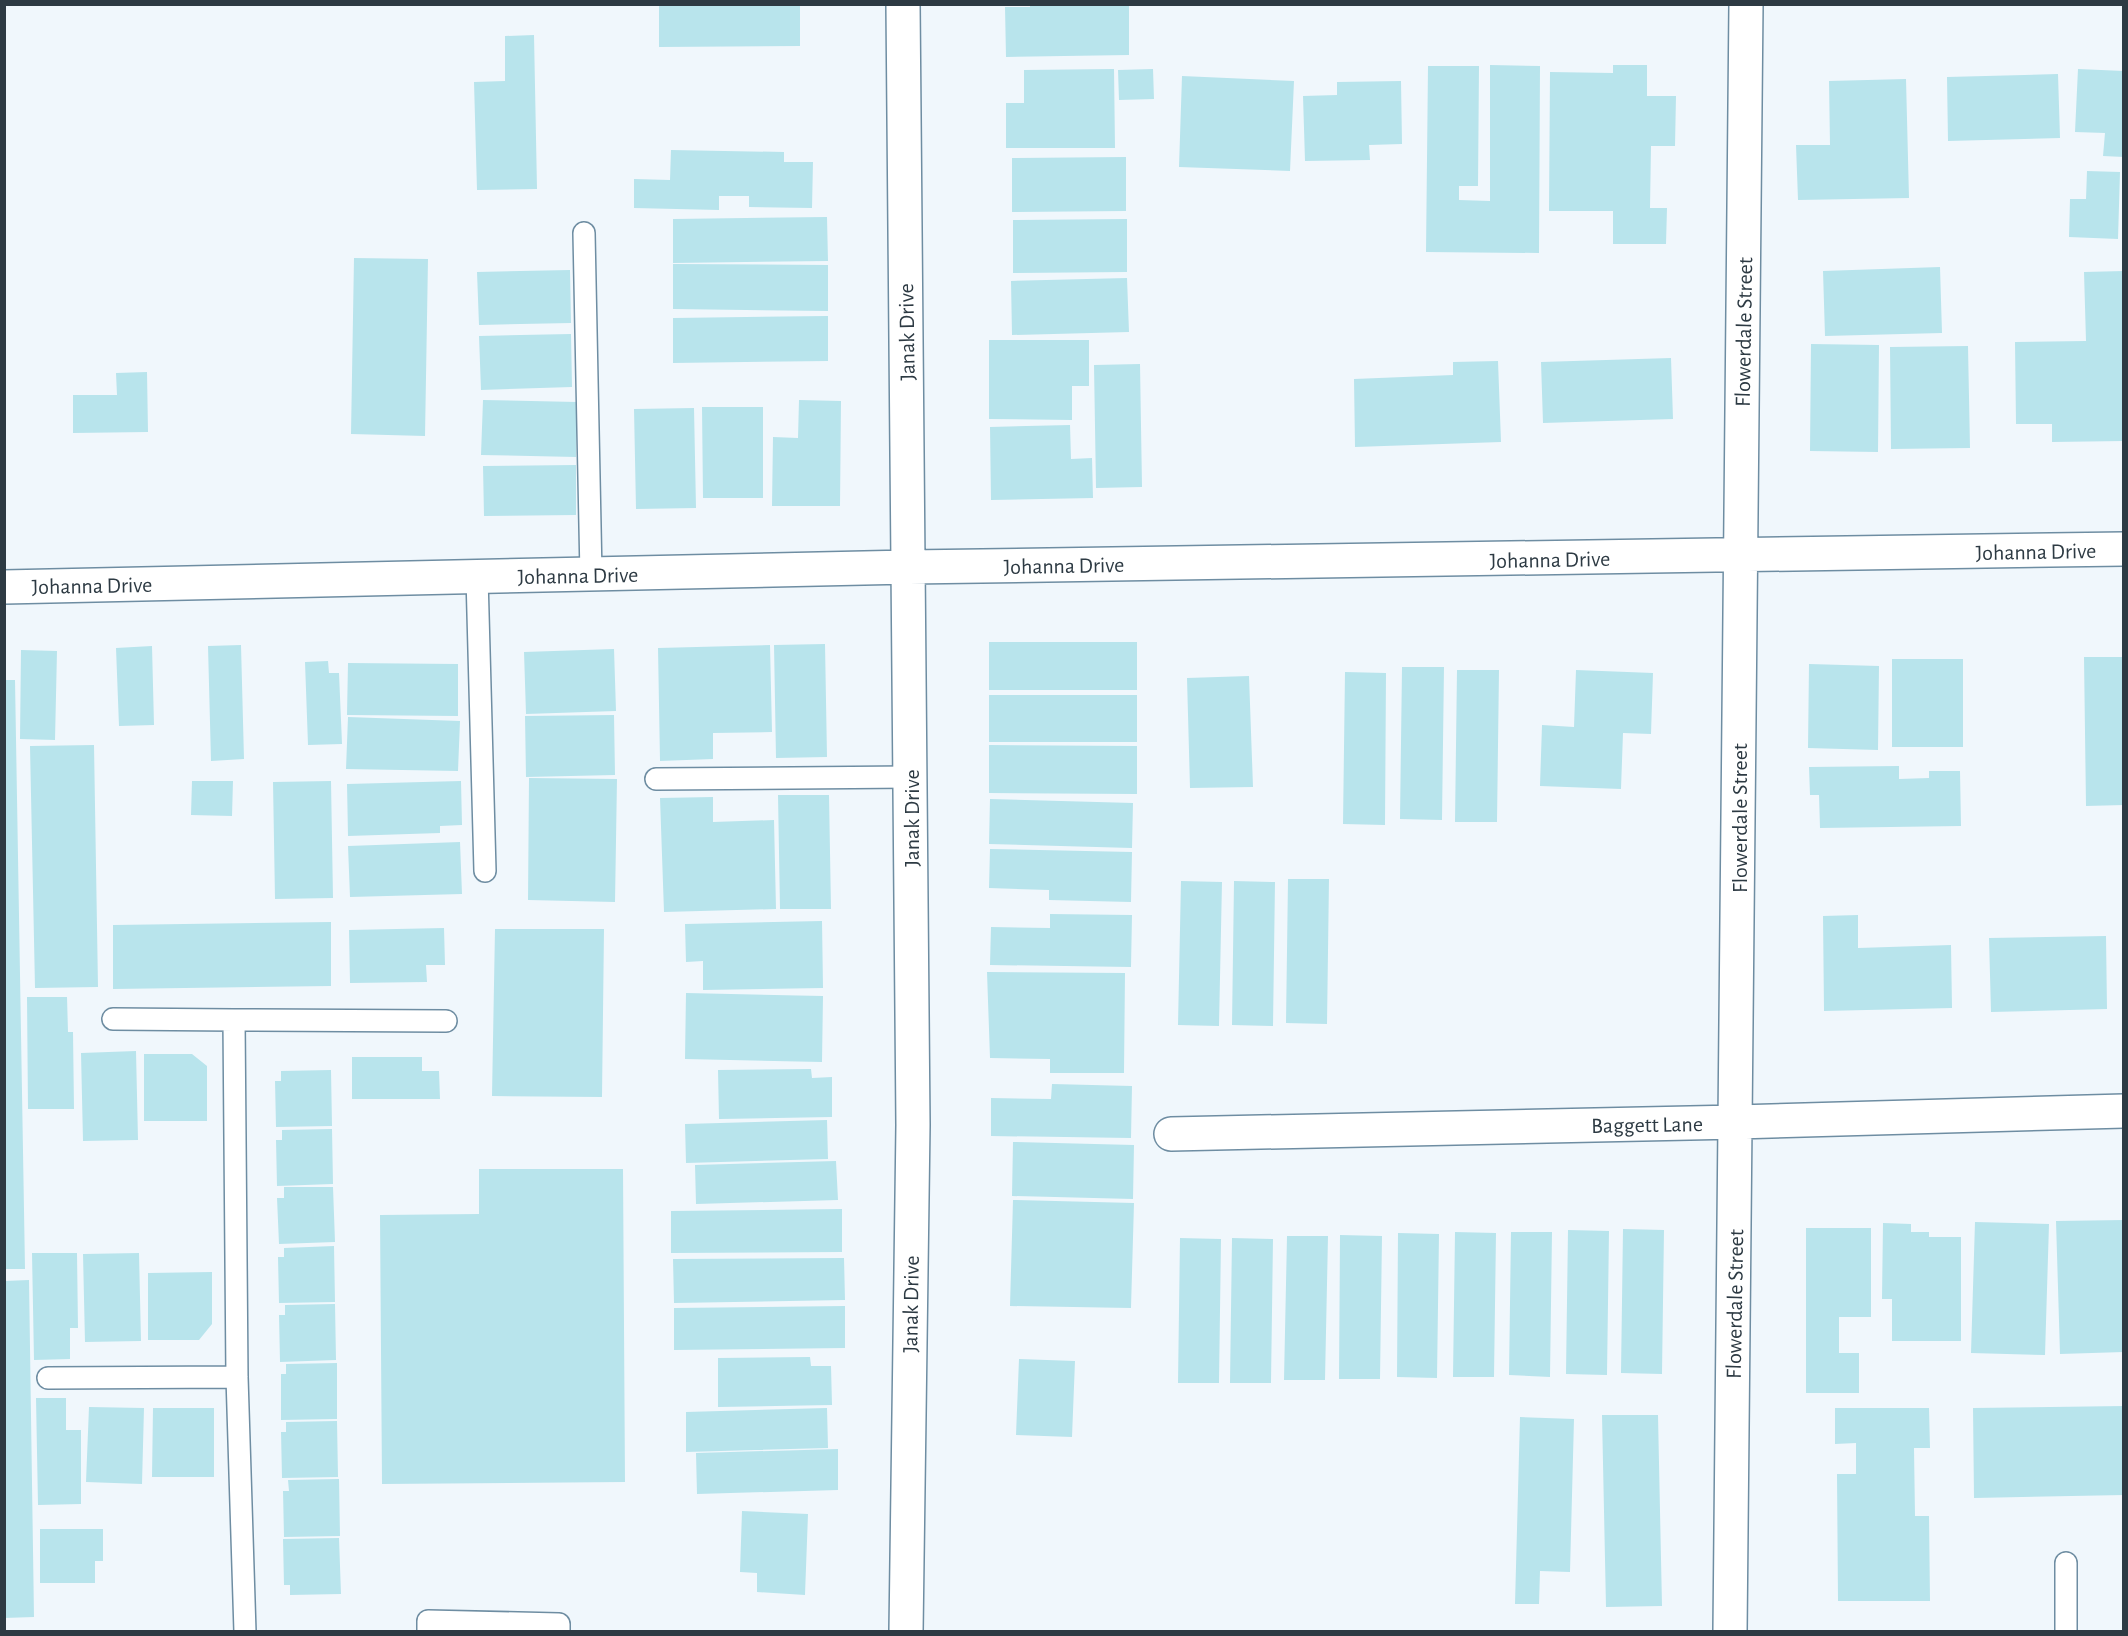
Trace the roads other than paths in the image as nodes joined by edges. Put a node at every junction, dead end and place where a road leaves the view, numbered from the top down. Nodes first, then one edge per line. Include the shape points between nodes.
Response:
1 (903, 4) edge
2 (1746, 4) edge
3 (584, 233) dead end
4 (2124, 549) edge
5 (1740, 556) junction
6 (909, 567) junction
7 (591, 575) junction
8 (477, 577) junction
9 (4, 587) edge
10 (910, 777) junction
11 (656, 779) dead end
12 (484, 871) dead end
13 (112, 1018) dead end
14 (234, 1020) junction
15 (446, 1021) dead end
16 (2124, 1111) edge
17 (1737, 1122) junction
18 (1171, 1134) dead end
19 (237, 1377) junction
20 (48, 1378) dead end
21 (2066, 1563) dead end
22 (245, 1632) edge
23 (428, 1632) edge
24 (559, 1632) edge
25 (906, 1632) edge
26 (1730, 1632) edge
27 (2066, 1632) edge

1 - 6 street, Janak Drive
2 - 5 street, Flowerdale Street
3 - 7 lane
4 - 5 street, Johanna Drive
5 - 6 street, Johanna Drive
5 - 17 street, Flowerdale Street
6 - 7 street, Johanna Drive
6 - 10 street, Janak Drive
7 - 8 street, Johanna Drive
8 - 9 street, Johanna Drive
8 - 12 lane
10 - 11 lane
10 - 25 street, Janak Drive via 913,1125
13 - 14 lane
14 - 15 lane
14 - 19 lane
16 - 17 street, Baggett Lane
17 - 18 street, Baggett Lane
17 - 26 street, Flowerdale Street
19 - 20 lane
19 - 22 lane
21 - 27 lane
23 - 24 lane via 428,1621 559,1624

